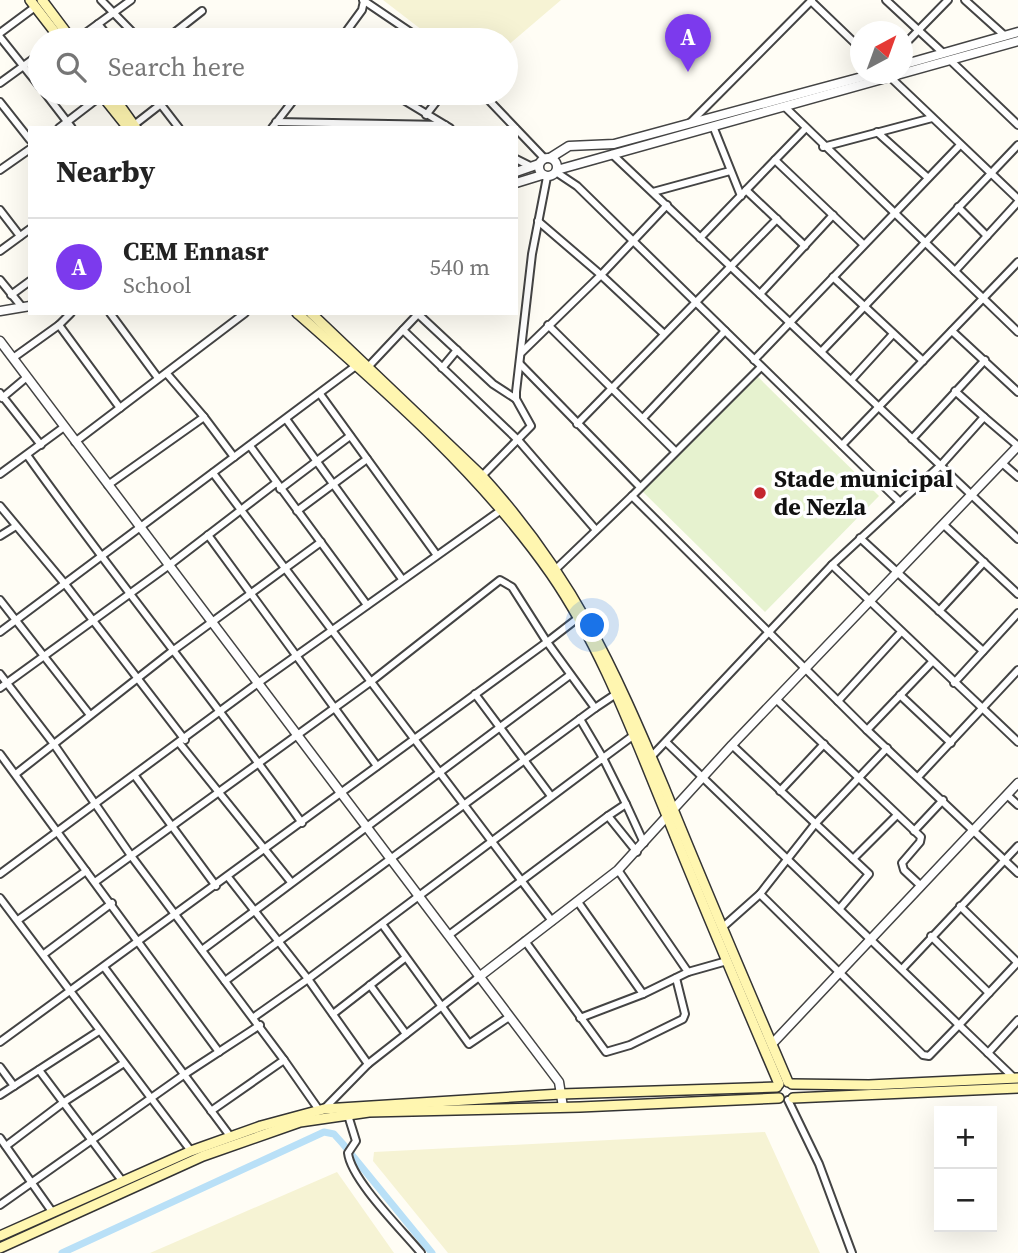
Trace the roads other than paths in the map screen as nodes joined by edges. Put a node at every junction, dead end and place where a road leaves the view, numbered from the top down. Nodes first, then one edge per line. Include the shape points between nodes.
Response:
1 (101, 0) edge
2 (131, 0) edge
3 (363, 0) edge
4 (886, 0) edge
5 (948, 0) edge
6 (965, 0) edge
7 (811, 1) edge
8 (35, 2) edge
9 (371, 6) junction
10 (362, 10) junction
11 (202, 11) dead end
12 (114, 13) junction
13 (98, 24) junction
14 (51, 28) edge
15 (62, 28) edge
16 (92, 28) edge
17 (101, 28) edge
18 (128, 28) edge
19 (180, 28) edge
20 (349, 28) edge
21 (404, 28) edge
22 (919, 31) junction
23 (1018, 32) edge
24 (0, 35) edge
25 (1005, 36) junction
26 (913, 37) edge
27 (850, 38) edge
28 (1016, 44) edge
29 (943, 53) junction
30 (950, 60) junction
31 (913, 62) edge
32 (28, 64) edge
33 (24, 67) junction
34 (913, 70) edge
35 (28, 72) edge
36 (850, 80) edge
37 (0, 83) edge
38 (862, 84) edge
39 (897, 84) edge
40 (0, 103) edge
41 (54, 105) edge
42 (92, 105) edge
43 (114, 105) edge
44 (160, 105) edge
45 (162, 105) edge
46 (290, 105) edge
47 (411, 105) edge
48 (434, 105) edge
49 (492, 105) edge
50 (785, 107) junction
51 (426, 115) junction
52 (932, 118) junction
53 (688, 124) junction
54 (70, 125) edge
55 (274, 125) edge
56 (1018, 125) edge
57 (132, 126) edge
58 (134, 126) edge
59 (178, 126) edge
60 (318, 126) edge
61 (446, 126) edge
62 (510, 126) edge
63 (713, 126) junction
64 (805, 129) junction
65 (877, 132) junction
66 (518, 135) edge
67 (28, 138) edge
68 (960, 145) junction
69 (1018, 145) edge
70 (823, 147) junction
71 (28, 150) edge
72 (612, 153) junction
73 (518, 159) edge
74 (775, 160) junction
75 (541, 162) junction
76 (0, 170) edge
77 (518, 171) edge
78 (556, 171) junction
79 (730, 171) junction
80 (990, 174) junction
81 (544, 176) junction
82 (927, 177) junction
83 (518, 182) edge
84 (653, 192) junction
85 (744, 193) junction
86 (1018, 201) edge
87 (667, 205) junction
88 (958, 208) junction
89 (0, 210) edge
90 (894, 212) junction
91 (833, 215) junction
92 (777, 219) junction
93 (538, 221) junction
94 (28, 230) edge
95 (20, 236) junction
96 (987, 236) junction
97 (700, 238) junction
98 (634, 241) junction
99 (924, 243) junction
100 (863, 244) junction
101 (805, 246) junction
102 (0, 251) edge
103 (1018, 262) edge
104 (730, 266) junction
105 (955, 271) junction
106 (601, 275) junction
107 (833, 277) junction
108 (0, 280) edge
109 (28, 282) edge
110 (760, 294) junction
111 (11, 295) junction
112 (982, 298) junction
113 (695, 300) junction
114 (26, 306) edge
115 (864, 306) junction
116 (0, 311) edge
117 (69, 315) edge
118 (111, 315) edge
119 (243, 315) edge
120 (300, 315) edge
121 (313, 315) edge
122 (416, 315) edge
123 (418, 315) edge
124 (791, 323) junction
125 (59, 325) junction
126 (548, 326) junction
127 (1017, 328) edge
128 (402, 330) junction
129 (724, 331) junction
130 (952, 331) junction
131 (663, 333) junction
132 (893, 334) junction
133 (1, 344) edge
134 (457, 350) junction
135 (822, 351) junction
136 (522, 352) junction
137 (13, 358) junction
138 (754, 360) junction
139 (985, 360) junction
140 (923, 361) junction
141 (362, 364) junction
142 (520, 364) junction
143 (761, 367) junction
144 (442, 368) junction
145 (168, 375) junction
146 (27, 377) junction
147 (158, 378) junction
148 (852, 379) junction
149 (611, 388) junction
150 (956, 391) junction
151 (1018, 392) edge
152 (320, 394) junction
153 (1, 397) edge
154 (516, 399) junction
155 (879, 407) junction
156 (120, 408) junction
157 (204, 417) junction
158 (984, 417) junction
159 (643, 418) junction
160 (286, 419) junction
161 (577, 424) junction
162 (64, 427) junction
163 (350, 436) junction
164 (912, 439) junction
165 (519, 441) junction
166 (75, 442) junction
167 (41, 444) junction
168 (842, 445) junction
169 (250, 446) junction
170 (1018, 446) edge
171 (675, 451) junction
172 (27, 455) junction
173 (234, 457) junction
174 (367, 459) junction
175 (317, 460) junction
176 (1002, 463) junction
177 (940, 465) junction
178 (213, 473) junction
179 (0, 474) edge
180 (482, 477) junction
181 (1018, 477) edge
182 (333, 484) junction
183 (108, 485) junction
184 (278, 486) junction
185 (640, 487) junction
186 (972, 495) junction
187 (632, 496) junction
188 (900, 502) junction
189 (0, 506) edge
190 (505, 508) junction
191 (241, 509) junction
192 (297, 511) junction
193 (944, 525) junction
194 (16, 526) junction
195 (139, 527) junction
196 (596, 530) junction
197 (208, 535) junction
198 (0, 536) edge
199 (860, 538) junction
200 (1018, 539) edge
201 (321, 542) junction
202 (436, 554) junction
203 (100, 558) junction
204 (984, 562) junction
205 (832, 565) junction
206 (168, 566) junction
207 (285, 566) junction
208 (557, 568) junction
209 (899, 572) junction
210 (402, 579) junction
211 (65, 584) junction
212 (250, 593) junction
213 (1018, 594) edge
214 (128, 595) junction
215 (0, 600) edge
216 (869, 603) junction
217 (367, 605) junction
218 (939, 611) junction
219 (1018, 613) edge
220 (578, 618) junction
221 (16, 620) junction
222 (93, 620) junction
223 (212, 623) junction
224 (333, 629) junction
225 (0, 632) edge
226 (901, 632) junction
227 (768, 633) junction
228 (547, 642) junction
229 (983, 651) junction
230 (171, 652) junction
231 (297, 654) junction
232 (45, 655) junction
233 (932, 662) junction
234 (807, 669) junction
235 (1018, 670) edge
236 (0, 674) edge
237 (570, 675) junction
238 (137, 678) junction
239 (373, 680) junction
240 (954, 682) junction
241 (7, 683) junction
242 (258, 683) junction
243 (0, 688) edge
244 (620, 691) junction
245 (475, 694) junction
246 (900, 695) junction
247 (777, 700) junction
248 (838, 701) junction
249 (336, 708) junction
250 (595, 708) junction
251 (982, 708) junction
252 (220, 713) junction
253 (90, 715) junction
254 (580, 719) junction
255 (500, 727) junction
256 (867, 730) junction
257 (297, 735) junction
258 (634, 735) junction
259 (415, 737) junction
260 (183, 742) junction
261 (666, 742) junction
262 (1018, 742) edge
263 (53, 743) junction
264 (950, 743) junction
265 (824, 744) junction
266 (732, 745) junction
267 (887, 748) junction
268 (0, 754) edge
269 (652, 756) junction
270 (603, 758) junction
271 (259, 762) junction
272 (523, 762) junction
273 (377, 766) junction
274 (441, 772) junction
275 (17, 774) junction
276 (135, 776) junction
277 (703, 777) junction
278 (859, 777) junction
279 (918, 777) junction
280 (1018, 783) edge
281 (780, 791) junction
282 (219, 792) junction
283 (341, 794) junction
284 (1007, 795) junction
285 (551, 796) junction
286 (943, 800) junction
287 (466, 804) junction
288 (626, 804) junction
289 (96, 806) junction
290 (1018, 806) edge
291 (674, 810) junction
292 (608, 816) junction
293 (897, 816) junction
294 (668, 819) junction
295 (302, 823) junction
296 (815, 824) junction
297 (173, 827) junction
298 (365, 827) junction
299 (974, 830) junction
300 (914, 831) junction
301 (58, 832) junction
302 (491, 841) junction
303 (645, 844) junction
304 (1018, 846) edge
305 (267, 849) junction
306 (637, 852) junction
307 (132, 857) junction
308 (788, 858) junction
309 (853, 859) junction
310 (391, 860) junction
311 (1005, 860) junction
312 (618, 870) junction
313 (86, 871) junction
314 (1018, 873) edge
315 (0, 874) edge
316 (229, 877) junction
317 (522, 881) junction
318 (95, 882) junction
319 (290, 882) junction
320 (216, 886) junction
321 (921, 886) junction
322 (760, 894) junction
323 (419, 895) junction
324 (0, 898) edge
325 (578, 902) junction
326 (112, 903) junction
327 (960, 906) junction
328 (841, 907) junction
329 (254, 911) junction
330 (174, 915) junction
331 (18, 920) junction
332 (552, 921) junction
333 (382, 924) junction
334 (724, 926) junction
335 (449, 934) junction
336 (931, 936) junction
337 (871, 938) junction
338 (525, 941) junction
339 (139, 942) junction
340 (280, 942) junction
341 (202, 950) junction
342 (44, 954) junction
343 (405, 958) junction
344 (727, 961) junction
345 (1018, 963) edge
346 (104, 967) junction
347 (903, 968) junction
348 (688, 972) junction
349 (839, 973) junction
350 (480, 977) junction
351 (676, 978) junction
352 (308, 979) junction
353 (225, 981) junction
354 (370, 985) junction
355 (71, 991) junction
356 (989, 993) junction
357 (643, 994) junction
358 (442, 1006) junction
359 (333, 1014) junction
360 (254, 1017) junction
361 (509, 1017) junction
362 (580, 1018) junction
363 (1018, 1021) edge
364 (959, 1024) junction
365 (260, 1025) junction
366 (99, 1031) junction
367 (406, 1034) junction
368 (0, 1042) edge
369 (772, 1044) junction
370 (219, 1052) junction
371 (988, 1054) junction
372 (284, 1060) junction
373 (124, 1063) junction
374 (368, 1064) junction
375 (0, 1067) edge
376 (39, 1070) junction
377 (185, 1074) junction
378 (1016, 1078) edge
379 (559, 1082) junction
380 (784, 1084) junction
381 (14, 1086) junction
382 (1018, 1088) edge
383 (561, 1094) junction
384 (576, 1094) junction
385 (0, 1095) edge
386 (151, 1097) junction
387 (787, 1098) junction
388 (64, 1102) junction
389 (564, 1107) junction
390 (580, 1107) junction
391 (322, 1110) junction
392 (346, 1110) junction
393 (211, 1111) junction
394 (230, 1136) junction
395 (0, 1138) edge
396 (92, 1140) junction
397 (6, 1146) junction
398 (191, 1151) junction
399 (32, 1181) junction
400 (123, 1182) junction
401 (0, 1205) edge
402 (53, 1213) junction
403 (0, 1236) edge
404 (0, 1248) edge
405 (421, 1253) edge
406 (852, 1253) edge

1 - 12 street
2 - 12 street
3 - 9 street
3 - 10 street
4 - 22 street
5 - 22 street
6 - 25 street
7 - 27 street
7 - 53 street
8 - 14 main road
8 - 15 main road
8 - 24 street
9 - 10 street
9 - 21 street
10 - 20 street
11 - 19 street
12 - 13 street
12 - 18 street
13 - 16 street
13 - 17 street
22 - 26 street
22 - 29 street
23 - 25 street
24 - 33 street
25 - 29 street
28 - 30 street
29 - 31 street
30 - 34 street
30 - 56 street
32 - 33 street
33 - 35 street
33 - 37 street
36 - 53 street
38 - 50 street
39 - 52 street
40 - 67 street
41 - 54 street
42 - 54 street
43 - 57 main road
44 - 58 street
45 - 59 street
46 - 55 street
47 - 51 street
48 - 51 street
49 - 62 street
50 - 63 street
50 - 64 street
51 - 61 street
52 - 65 street
52 - 68 street
53 - 75 street via 614,144 569,146
55 - 60 street
63 - 72 street
63 - 79 street
64 - 70 street
64 - 74 street
65 - 70 street
65 - 82 street
66 - 75 street
68 - 80 street
68 - 82 street
69 - 80 street
70 - 90 street
71 - 76 street
72 - 78 street
72 - 84 street
73 - 75 street
74 - 85 street
74 - 91 street
75 - 77 street
75 - 78 street via 556,164
75 - 81 street
78 - 81 street
78 - 98 street
79 - 84 street
79 - 85 street
80 - 86 street
80 - 88 street
81 - 83 street
81 - 93 street
82 - 90 street
84 - 87 street
85 - 92 street
85 - 97 street
86 - 96 street
87 - 97 street
87 - 98 street
88 - 96 street
88 - 99 street
89 - 95 street
90 - 99 street
90 - 100 street
91 - 100 street
91 - 101 street
92 - 101 street
92 - 104 street
93 - 106 street
93 - 136 street
94 - 95 street
95 - 102 street
96 - 105 street
97 - 104 street
98 - 106 street
98 - 113 street
99 - 105 street
99 - 115 street
100 - 107 street
101 - 110 street
103 - 112 street
104 - 110 street
104 - 113 street
105 - 112 street
106 - 126 street
106 - 131 street
107 - 115 street
107 - 124 street
108 - 111 street
109 - 111 street
110 - 124 street
111 - 114 street
112 - 127 street
112 - 130 street
113 - 129 street
113 - 131 street
114 - 116 street
115 - 132 street
115 - 135 street
117 - 125 street
118 - 147 street
119 - 145 street
120 - 141 main road
121 - 141 main road
122 - 128 street
123 - 134 street
124 - 135 street
124 - 138 street
125 - 137 street
125 - 156 street
126 - 136 street
126 - 149 street
128 - 141 street
128 - 144 street
129 - 138 street
129 - 159 street
130 - 139 street
130 - 140 street
131 - 149 street
132 - 140 street
132 - 148 street
133 - 137 street
134 - 144 street
134 - 154 street
135 - 148 street
136 - 142 street
137 - 146 street
138 - 143 street
139 - 150 street
139 - 151 street
140 - 155 street
141 - 152 street
141 - 180 main road
141 - 190 main road
142 - 154 street
142 - 161 street
143 - 168 street
143 - 171 street
144 - 165 street
145 - 147 street
145 - 157 street
146 - 153 street
146 - 162 street
147 - 156 street
148 - 155 street
149 - 159 street
149 - 161 street
150 - 158 street
150 - 164 street
152 - 160 street
152 - 163 street
153 - 167 street
154 - 165 street via 531,424
155 - 164 street
155 - 168 street
156 - 166 street
157 - 173 street
157 - 183 street
158 - 170 street
158 - 177 street
159 - 171 street
160 - 169 street
160 - 175 street
161 - 185 street
162 - 166 street
162 - 167 street
163 - 174 street
163 - 175 street
164 - 177 street
165 - 180 street
165 - 196 street
166 - 183 street
167 - 172 street
168 - 188 street
169 - 173 street
169 - 184 street
170 - 176 street
171 - 185 street
172 - 179 street
172 - 203 street
173 - 178 street
174 - 182 street
174 - 202 street
175 - 182 street
175 - 184 street
176 - 181 street
176 - 186 street
177 - 186 street
177 - 188 street
178 - 191 street
178 - 195 street
180 - 190 main road
182 - 192 street
182 - 210 street
183 - 195 street
184 - 191 street
184 - 192 street
185 - 187 street
186 - 193 street
186 - 200 street
187 - 196 street
187 - 227 street
188 - 199 street
189 - 194 street
190 - 202 street
190 - 208 main road
190 - 220 main road
191 - 197 street
191 - 207 street
192 - 201 street
193 - 204 street
193 - 209 street
194 - 198 street
194 - 211 street
195 - 203 street
195 - 206 street
196 - 208 street
197 - 206 street
197 - 212 street
199 - 205 street
199 - 209 street
201 - 207 street
201 - 217 street
202 - 210 street
203 - 211 street
203 - 214 street
204 - 213 street
204 - 218 street
205 - 216 street
205 - 227 street
206 - 214 street
206 - 223 street
207 - 212 street
207 - 224 street
208 - 244 main road
209 - 216 street
209 - 218 street
210 - 217 street
211 - 221 street
211 - 222 street
212 - 223 street
212 - 231 street
214 - 222 street
214 - 230 street
215 - 221 street
216 - 226 street
216 - 234 street
217 - 224 street
218 - 229 street
219 - 229 street
220 - 228 street
220 - 244 main road
221 - 225 street
221 - 232 street
222 - 232 street
222 - 238 street
223 - 230 street
223 - 242 street
224 - 231 street
224 - 239 street
226 - 233 street
226 - 248 street
227 - 234 street
227 - 261 street
228 - 237 street
228 - 239 street via 512,587 500,580
228 - 245 street
229 - 240 street
230 - 238 street
230 - 252 street
231 - 242 street
231 - 249 street
232 - 241 street
232 - 253 street
233 - 240 street
233 - 246 street
234 - 247 street
234 - 248 street
235 - 251 street
236 - 241 street
237 - 250 street
237 - 255 street
238 - 253 street
238 - 260 street
239 - 249 street
239 - 259 street
240 - 251 street
241 - 243 street
241 - 263 street
242 - 252 street
242 - 257 street
244 - 250 street
244 - 258 main road
244 - 269 main road
245 - 255 street
245 - 259 street
246 - 256 street
246 - 264 street
247 - 265 street
247 - 266 street
248 - 256 street
249 - 257 street
249 - 273 street
250 - 254 street
251 - 262 street
251 - 264 street
252 - 260 street
252 - 271 street
253 - 263 street
254 - 270 street
254 - 272 street
255 - 272 street
255 - 274 street
256 - 267 street
257 - 271 street
257 - 283 street
258 - 270 street
258 - 294 main road
259 - 273 street
259 - 274 street
260 - 276 street
260 - 282 street
261 - 269 street
261 - 277 street
263 - 275 street
263 - 289 street
264 - 279 street
265 - 278 street
265 - 281 street
266 - 277 street
266 - 281 street
267 - 278 street
267 - 279 street
268 - 275 street
269 - 291 main road
270 - 285 street
270 - 288 street
271 - 282 street
271 - 295 street
272 - 285 street
272 - 287 street
273 - 283 street
274 - 287 street
274 - 298 street
275 - 301 street
276 - 289 street
276 - 297 street
277 - 291 street
277 - 308 street
278 - 293 street
278 - 296 street
279 - 286 street
280 - 284 street
281 - 296 street
282 - 297 street
282 - 305 street
283 - 295 street
283 - 298 street
284 - 290 street
284 - 299 street
285 - 302 street
286 - 299 street
286 - 300 street
287 - 302 street
287 - 310 street
288 - 292 street
288 - 303 street
289 - 301 street
289 - 307 street
291 - 294 street
291 - 334 main road
292 - 306 street
292 - 317 street
293 - 300 street
293 - 309 street
294 - 303 street
294 - 344 main road
295 - 305 street
296 - 308 street
296 - 309 street
297 - 307 street
297 - 320 street
298 - 310 street
298 - 319 street
299 - 311 street
299 - 321 street
300 - 321 street via 922,839 902,866
301 - 313 street
301 - 315 street
302 - 317 street
302 - 323 street
303 - 306 street
304 - 311 street
305 - 316 street
305 - 319 street
306 - 312 street
307 - 318 street
307 - 330 street
308 - 322 street
308 - 328 street
309 - 328 street via 869,876
310 - 323 street
310 - 340 street
311 - 314 street
311 - 327 street
312 - 325 street
312 - 348 street
313 - 318 street
313 - 331 street
316 - 320 street
316 - 329 street
317 - 332 street
317 - 335 street
318 - 326 street
319 - 329 street
320 - 330 street
321 - 337 street
322 - 334 street
322 - 349 street
323 - 333 street
323 - 335 street
324 - 331 street
325 - 332 street
325 - 357 street
326 - 339 street
326 - 342 street
327 - 336 street
327 - 345 street
328 - 337 street
329 - 340 street
329 - 341 street
330 - 339 street
330 - 341 street
331 - 342 street
332 - 338 street
333 - 343 street
333 - 352 street
334 - 369 main road
335 - 350 street
336 - 347 street
336 - 356 street
337 - 347 street
337 - 349 street
338 - 350 street
338 - 362 street
339 - 346 street
339 - 370 street
340 - 352 street
340 - 353 street
341 - 353 street
342 - 355 street
343 - 354 street
343 - 358 street
344 - 348 street
344 - 380 main road
345 - 356 street
346 - 355 street
346 - 377 street
347 - 364 street
348 - 351 street
349 - 364 street via 926,1056
349 - 369 street
350 - 358 street
350 - 361 street
351 - 357 street
351 - 362 street via 684,1017 630,1045 606,1052
352 - 359 street
352 - 360 street
353 - 360 street
354 - 359 street
354 - 367 street
355 - 366 street
355 - 368 street
356 - 364 street
357 - 362 street
358 - 361 street via 469,1044
358 - 367 street
359 - 374 street
360 - 365 street
361 - 379 street
363 - 371 street
364 - 371 street
365 - 370 street
365 - 372 street
366 - 373 street
366 - 376 street
367 - 374 street
369 - 380 main road
370 - 377 street
371 - 378 street
372 - 391 street
372 - 393 street
373 - 386 street
373 - 388 street
374 - 391 street
375 - 381 street
376 - 381 street
376 - 388 street
377 - 386 street
377 - 393 street
378 - 380 main road
379 - 383 street
379 - 384 street
380 - 384 main road
380 - 387 main road
380 - 387 main road via 795,1092
381 - 385 street
382 - 387 main road
383 - 384 main road
383 - 389 street
383 - 392 main road
384 - 390 street
386 - 396 street
386 - 398 street
387 - 390 main road
387 - 406 street via 819,1164
388 - 396 street
388 - 397 street
389 - 390 main road
389 - 392 main road
391 - 392 main road
391 - 394 main road
392 - 404 main road via 239,1142
392 - 405 street via 356,1139 348,1153 360,1179
393 - 394 street
394 - 398 main road
395 - 397 street
396 - 399 street
396 - 400 street
397 - 399 street
398 - 400 main road
399 - 401 street
399 - 402 street
400 - 402 main road
402 - 403 main road

